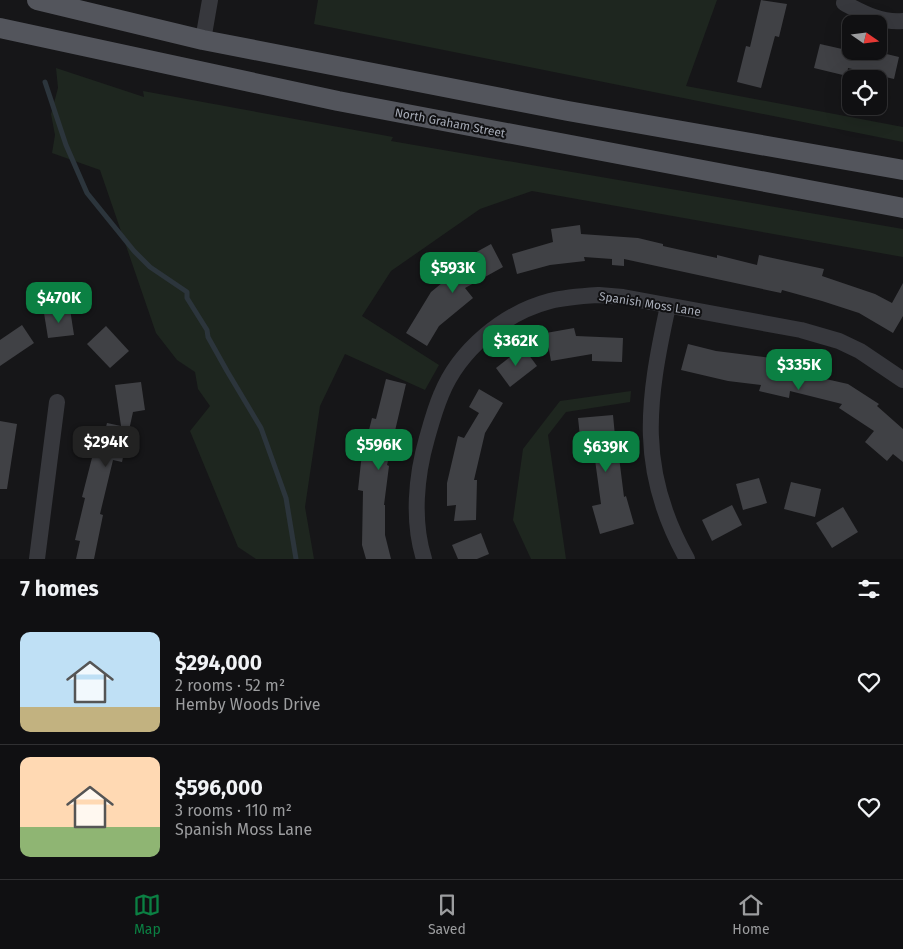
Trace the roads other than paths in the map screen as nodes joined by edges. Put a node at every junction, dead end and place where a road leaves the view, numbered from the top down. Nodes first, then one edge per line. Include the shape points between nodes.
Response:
1 (37, 0) edge
2 (210, 0) edge
3 (844, 3) dead end
4 (903, 21) edge
5 (0, 28) edge
6 (204, 40) junction
7 (903, 170) edge
8 (903, 208) edge
9 (668, 306) junction
10 (903, 380) edge
11 (57, 402) dead end
12 (37, 559) edge
13 (424, 559) edge
14 (687, 559) edge

1 - 6 main road
2 - 6 street
3 - 4 street via 872,17
5 - 8 main road, North Graham Street via 338,101
6 - 7 main road via 568,111
9 - 10 street, Spanish Moss Lane via 801,330 839,341
9 - 13 street, Spanish Moss Lane via 599,295 550,301 509,318 472,348 441,394 423,452 417,488 418,524
9 - 14 street via 651,397 651,442 657,487 668,522
11 - 12 street

